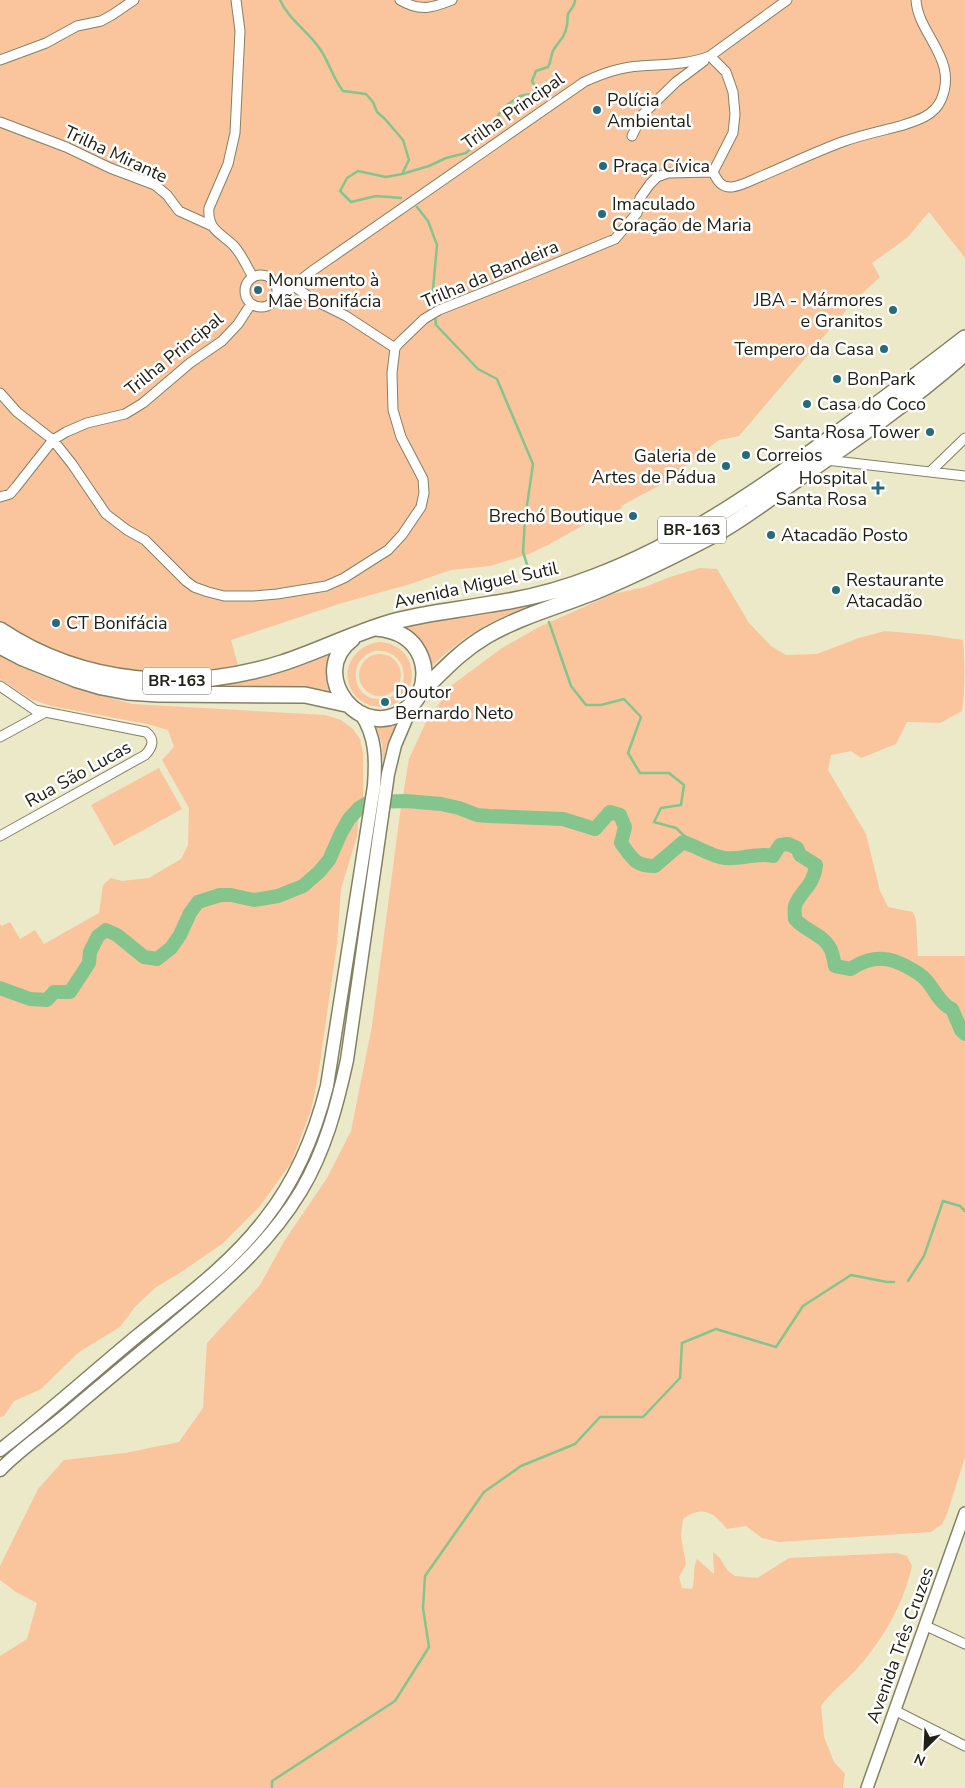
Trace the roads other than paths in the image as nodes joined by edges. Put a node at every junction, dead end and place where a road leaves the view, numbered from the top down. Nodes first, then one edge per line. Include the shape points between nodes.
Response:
1 (134, 0) edge
2 (236, 0) edge
3 (400, 0) edge
4 (452, 0) edge
5 (787, 0) edge
6 (916, 0) edge
7 (710, 56) junction
8 (0, 60) edge
9 (0, 122) edge
10 (632, 136) dead end
11 (713, 172) junction
12 (212, 226) junction
13 (253, 277) junction
14 (294, 286) junction
15 (276, 295) junction
16 (251, 304) junction
17 (965, 338) edge
18 (395, 348) junction
19 (965, 353) edge
20 (0, 392) edge
21 (965, 438) edge
22 (52, 440) junction
23 (825, 460) junction
24 (930, 471) junction
25 (965, 476) edge
26 (0, 497) edge
27 (374, 628) junction
28 (0, 630) edge
29 (357, 635) junction
30 (0, 646) edge
31 (0, 686) edge
32 (416, 699) junction
33 (346, 704) junction
34 (44, 713) junction
35 (360, 714) junction
36 (0, 737) edge
37 (380, 786) junction
38 (375, 824) junction
39 (0, 836) edge
40 (0, 1450) edge
41 (0, 1470) edge
42 (965, 1513) edge
43 (926, 1626) junction
44 (965, 1644) edge
45 (896, 1711) junction
46 (965, 1746) edge
47 (867, 1788) edge

1 - 8 street via 101,21 77,26 37,47
2 - 12 street via 240,31 235,133 228,164 209,208
3 - 4 street via 429,8
5 - 7 street, Trilha Principal
6 - 11 street via 919,16 936,44 945,75 945,89 932,112 924,118 843,142 732,187 718,182
7 - 10 street via 676,82 642,115
7 - 11 street via 726,72 733,92 735,114 733,133
7 - 14 street, Trilha Principal via 688,62 639,66 584,82
9 - 12 street, Trilha Mirante via 155,186 179,211
11 - 18 street, Trilha da Bandeira via 668,173 657,177 640,198 637,213 615,239 439,310 414,328
12 - 13 street, Trilha Mirante via 234,246
13 - 15 street via 268,276 276,284
13 - 16 street via 245,290
14 - 15 street, Trilha Principal
14 - 18 street
15 - 16 street, Trilha Principal via 266,306
16 - 22 street, Trilha Principal via 222,341 190,362 142,403 125,414 87,423
17 - 27 highway, Avenida Miguel Sutil / BR-163 via 772,480 712,519 653,550 594,577 536,595 404,619
18 - 22 street via 393,410 401,437 423,479 421,507 402,536 388,550 326,586 253,596 224,596 194,586 145,540 106,514
19 - 23 highway, Avenida Miguel Sutil / BR-163 via 928,386
20 - 22 street via 17,412
21 - 24 street
22 - 26 street via 10,494
23 - 24 street
23 - 32 highway, Avenida Miguel Sutil / BR-163 via 718,533 600,589 520,619 485,637 456,657
24 - 25 street
27 - 29 highway, Avenida Miguel Sutil / BR-163
27 - 32 highway via 396,632 413,644 421,658 424,673
28 - 29 highway, Avenida Miguel Sutil / BR-163 via 32,650 105,674 191,681 246,673
29 - 33 highway via 341,650 336,661 336,684
30 - 33 highway, BR-163 via 75,679 128,692 305,696
31 - 34 street
32 - 35 highway, BR-163 via 404,711 388,718
32 - 37 main road
33 - 35 highway, BR-163
34 - 36 street
34 - 39 street, Rua São Lucas via 146,732 153,742 146,755
35 - 37 main road via 371,733
37 - 38 main road
38 - 40 main road via 327,1086 313,1134 287,1189 241,1248
38 - 41 main road via 343,1077 322,1150 302,1191 280,1224 250,1257 199,1304
42 - 43 street, Avenida Três Cruzes
43 - 44 street
43 - 45 street, Avenida Três Cruzes
45 - 46 street
45 - 47 street, Avenida Três Cruzes

